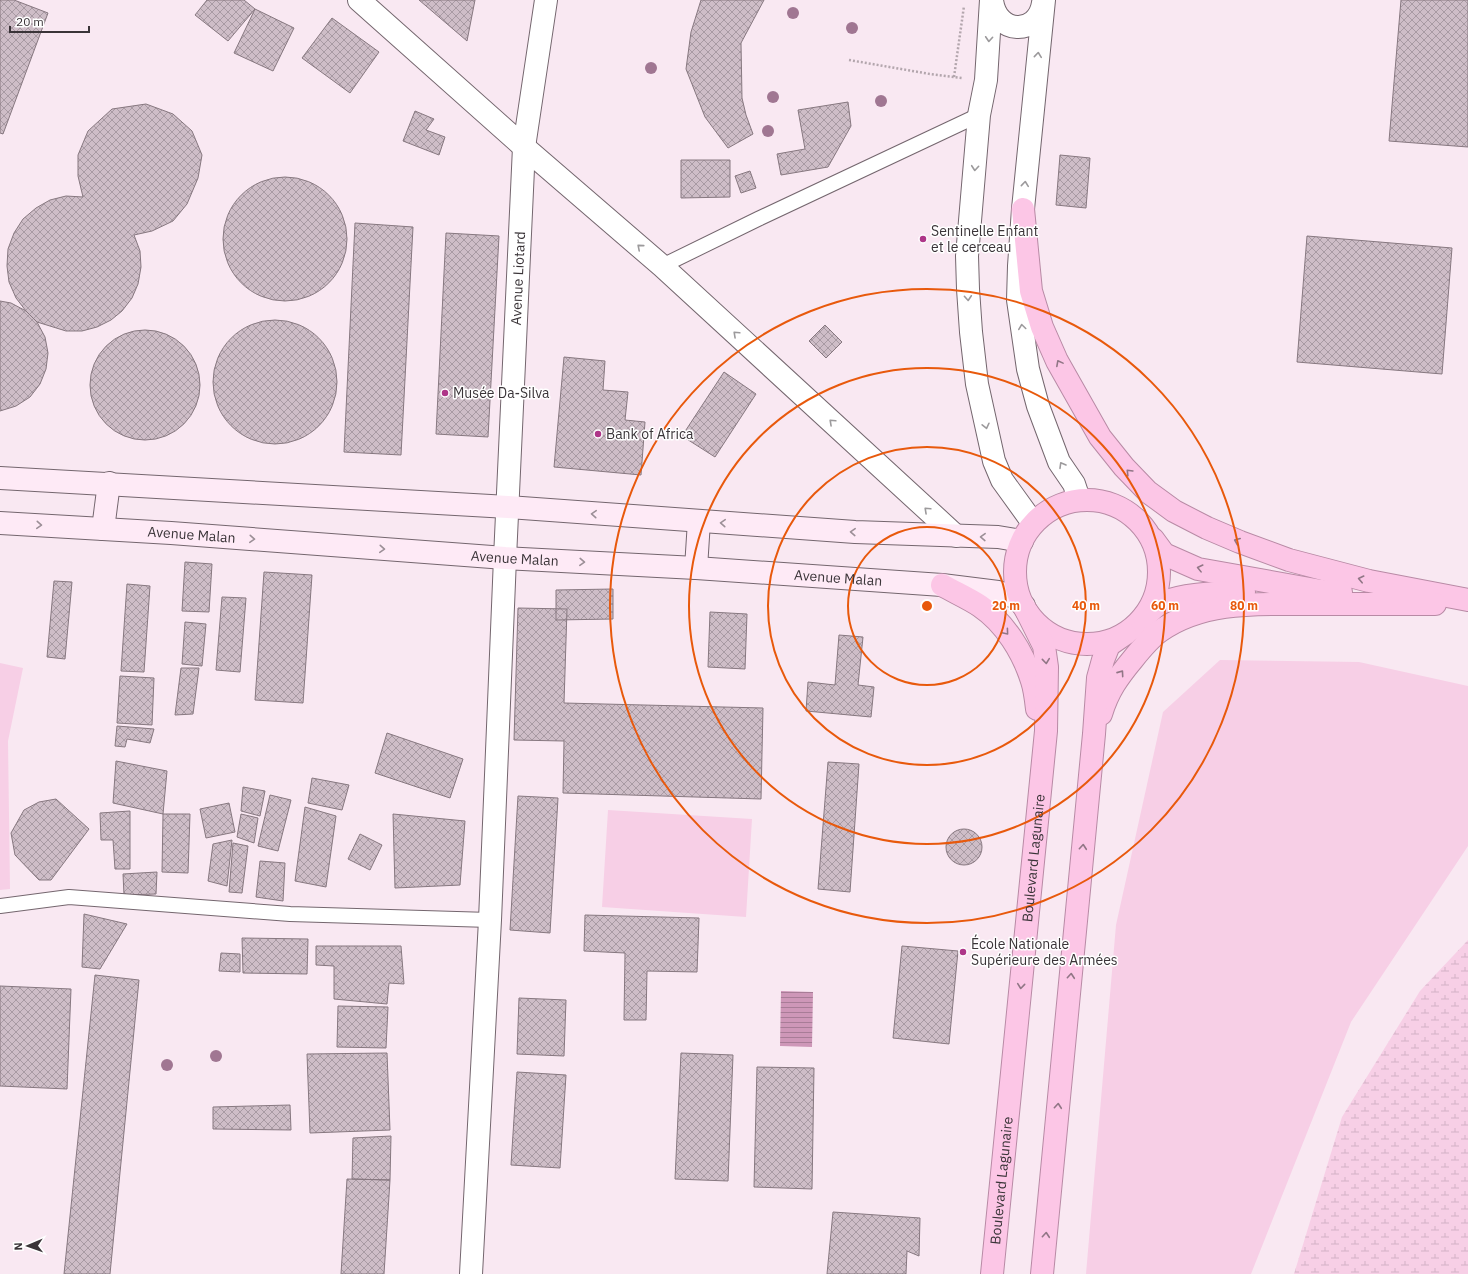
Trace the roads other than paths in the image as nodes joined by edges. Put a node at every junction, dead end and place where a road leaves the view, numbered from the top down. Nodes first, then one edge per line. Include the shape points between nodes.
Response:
1 (359, 0) edge
2 (546, 0) edge
3 (992, 0) edge
4 (1044, 2) edge
5 (979, 115) junction
6 (524, 147) junction
7 (1023, 209) junction
8 (662, 266) junction
9 (0, 478) edge
10 (109, 483) junction
11 (1079, 499) junction
12 (508, 507) junction
13 (0, 522) edge
14 (699, 522) junction
15 (1033, 523) junction
16 (103, 529) junction
17 (1147, 532) junction
18 (956, 536) junction
19 (1022, 541) junction
20 (505, 558) junction
21 (696, 568) junction
22 (942, 585) junction
23 (1321, 591) junction
24 (1468, 600) edge
25 (1468, 604) edge
26 (1025, 609) junction
27 (1142, 619) junction
28 (1125, 634) junction
29 (1046, 732) junction
30 (1094, 734) junction
31 (0, 906) edge
32 (490, 920) junction
33 (471, 1274) edge
34 (992, 1274) edge
35 (1042, 1274) edge

1 - 6 street
2 - 6 street, Avenue Liotard
3 - 4 street via 997,18 1015,27 1034,22
3 -> 5 street via 986,80
7 -> 4 street
5 - 8 lane
5 -> 15 street via 968,256 968,297 977,384 994,461 1002,480
8 -> 6 street
6 - 12 street, Avenue Liotard
11 -> 7 street via 1074,484 1059,462 1048,435 1028,370 1018,300
24 -> 7 highway via 1382,584 1289,560 1207,528 1174,511 1148,492 1100,437 1057,361 1042,327 1032,291
18 -> 8 street
9 - 10 main road
10 - 12 main road
10 - 16 main road
11 - 15 highway via 1054,507
11 - 17 highway via 1098,500 1118,506 1138,519
14 -> 12 main road
12 - 20 street, Avenue Liotard
13 -> 16 main road, Avenue Malan
18 -> 14 main road
14 - 21 main road
15 - 19 highway
16 -> 20 main road, Avenue Malan
23 -> 17 highway via 1198,569 1164,554
17 - 27 highway via 1157,553 1160,576 1154,599
19 -> 18 main road via 998,537
19 - 26 highway via 1016,557 1015,574 1017,591
20 -> 21 main road, Avenue Malan
20 - 32 street, Avenue Liotard
21 - 22 main road, Avenue Malan
22 - 26 main road, Avenue Malan via 998,592 1015,597
22 -> 29 highway via 980,606 1010,636 1032,682 1037,709
23 - 25 highway
23 - 27 highway via 1196,595 1160,603
30 -> 25 highway via 1107,696 1141,649 1160,631 1180,619 1200,612 1242,604
26 - 28 highway via 1041,628 1053,636 1075,644 1106,642
26 -> 29 highway, Boulevard Lagunaire via 1044,646 1047,666
27 - 28 highway
28 - 30 highway via 1109,645 1103,660 1098,678
29 -> 34 highway, Boulevard Lagunaire
35 -> 30 highway
31 - 32 lane via 69,897 290,914
32 - 33 street, Avenue Liotard

